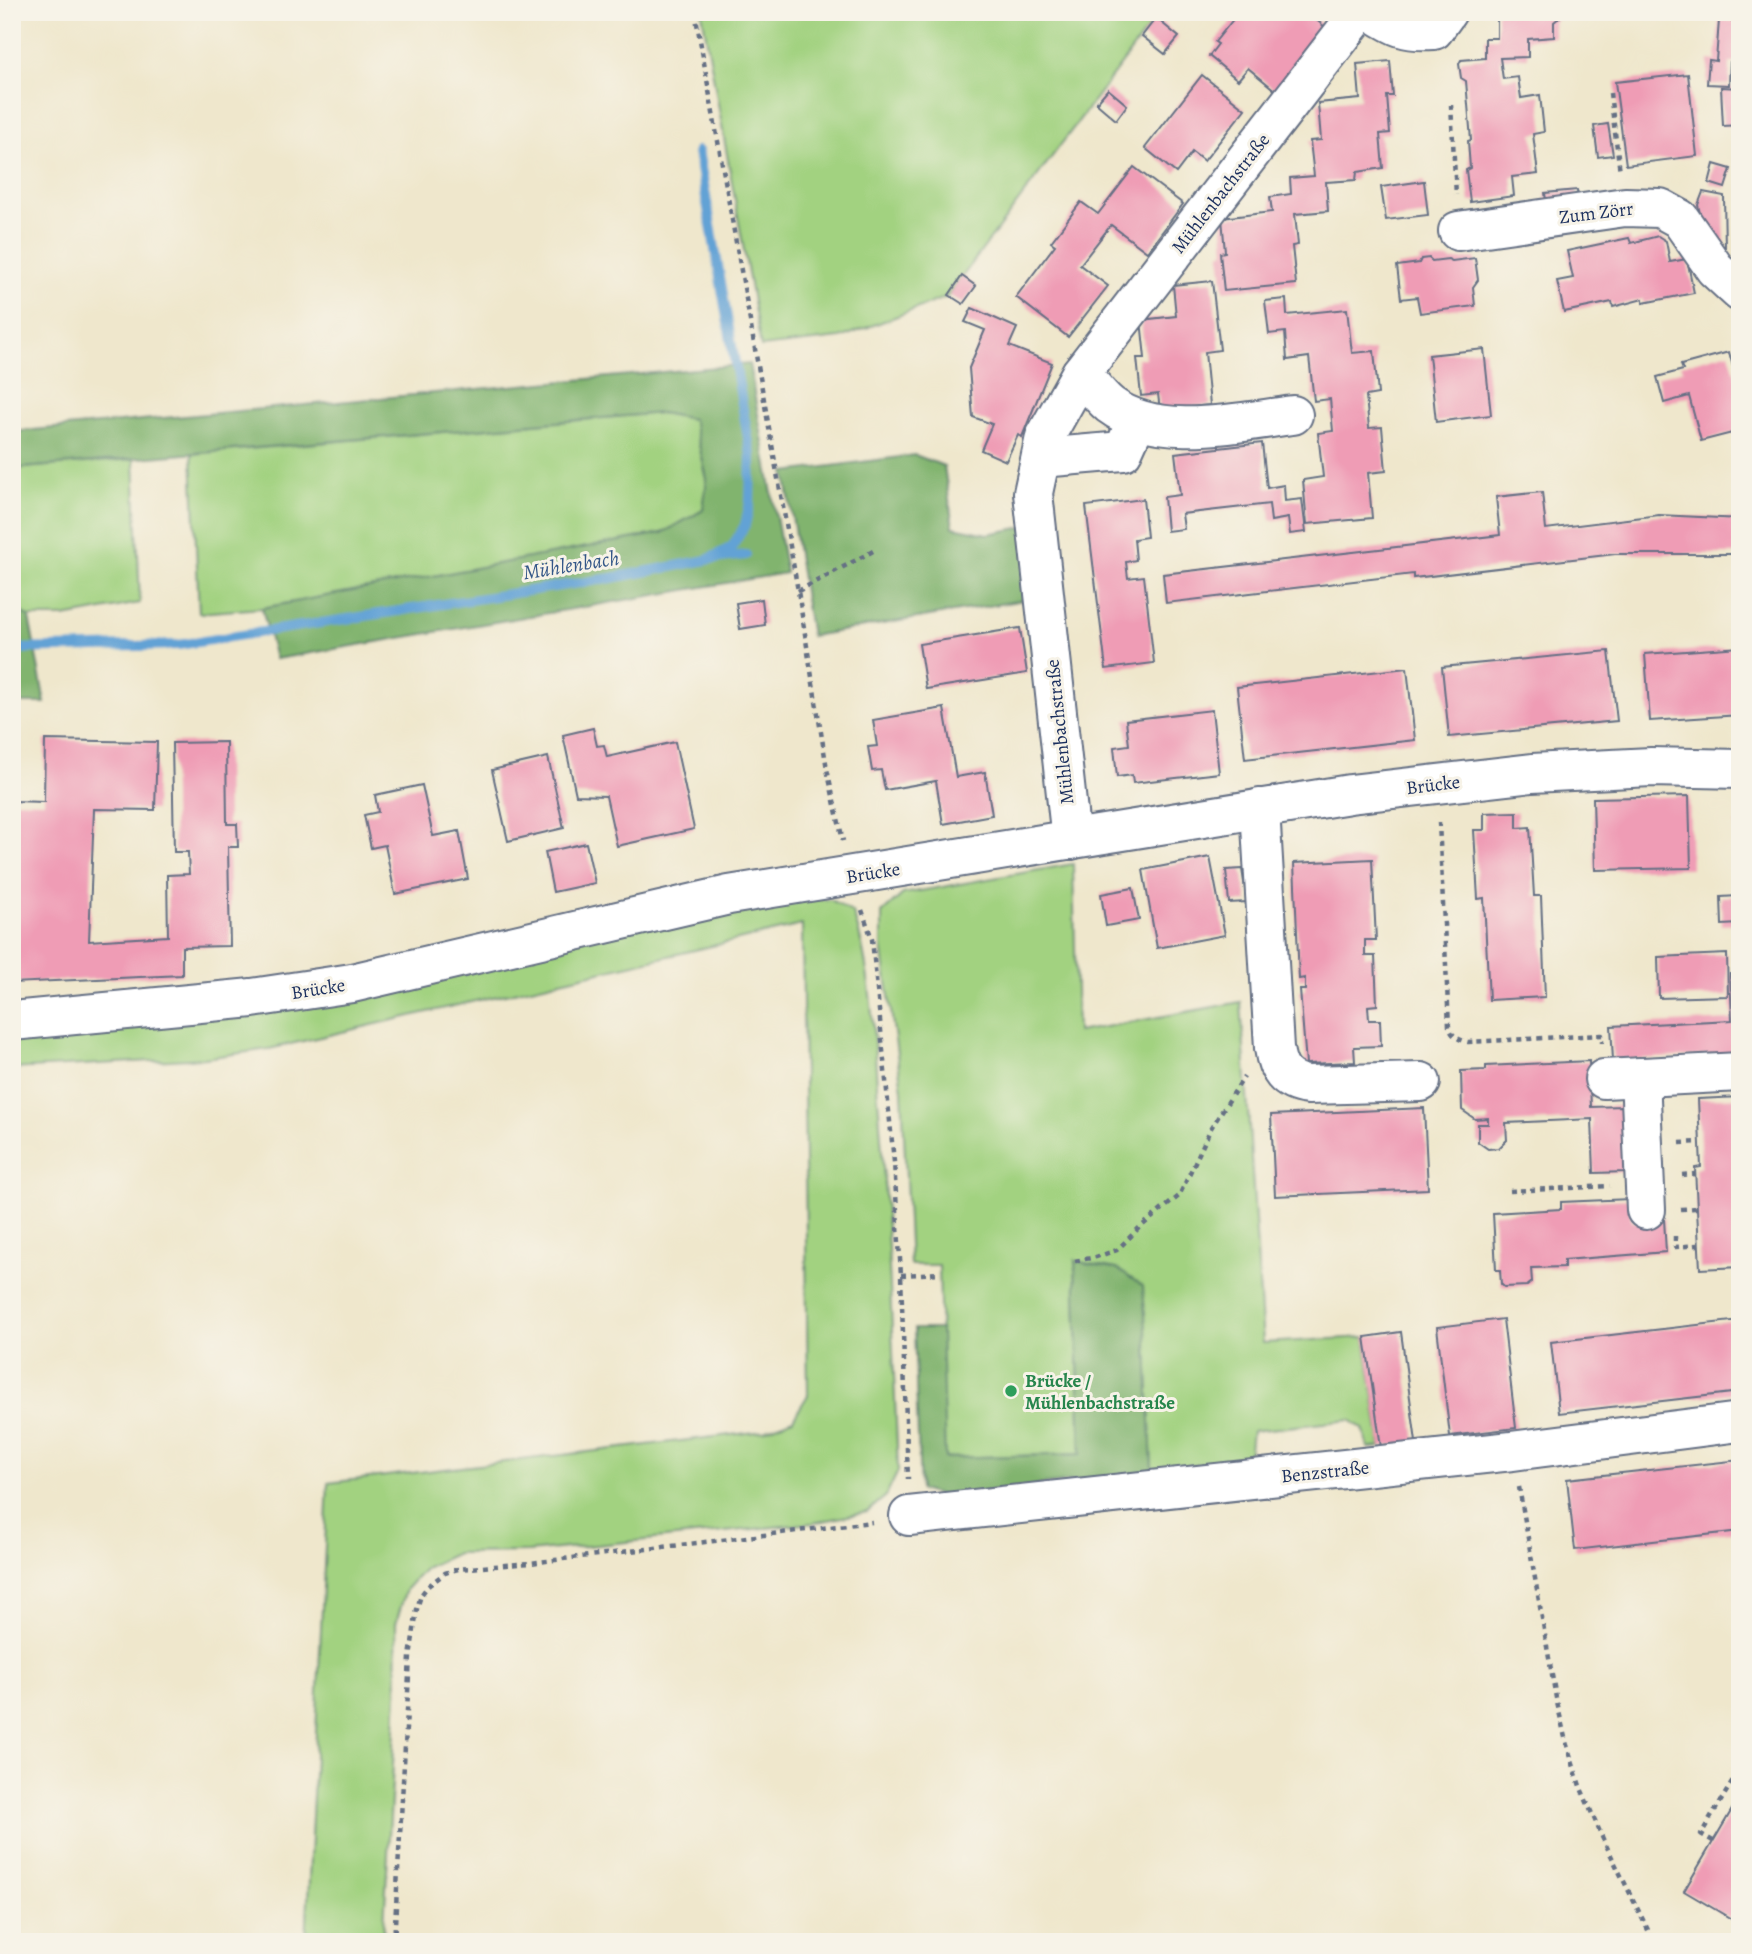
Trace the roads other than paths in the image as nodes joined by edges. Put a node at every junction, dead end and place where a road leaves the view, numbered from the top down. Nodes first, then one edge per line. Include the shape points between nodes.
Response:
1 (1360, 12) edge
2 (1373, 12) edge
3 (1447, 12) edge
4 (1458, 231) road end
5 (1740, 292) edge
6 (1081, 373) junction
7 (1293, 415) dead end
8 (1137, 420) junction
9 (1041, 458) junction
10 (1740, 769) edge
11 (1260, 808) junction
12 (1071, 840) junction
13 (12, 1021) edge
14 (1740, 1072) edge
15 (1421, 1082) dead end
16 (1646, 1197) road end
17 (1740, 1422) edge
18 (909, 1516) road end

1 - 6 street, Mühlenbachstraße
2 - 3 street via 1396,27 1415,31 1434,30
4 - 5 street, Zum Zörr via 1625,207 1660,208 1680,219 1715,269
6 - 8 street via 1110,404
6 - 9 street, Mühlenbachstraße via 1045,437
7 - 8 street via 1188,426
8 - 9 street via 1123,451
9 - 12 street, Mühlenbachstraße via 1033,493
10 - 11 street, Brücke via 1532,773
11 - 12 street, Brücke
11 - 15 street via 1274,1048 1280,1071 1299,1084
12 - 13 street, Brücke via 729,895 326,987
14 - 16 street via 1622,1078
17 - 18 street, Benzstraße

